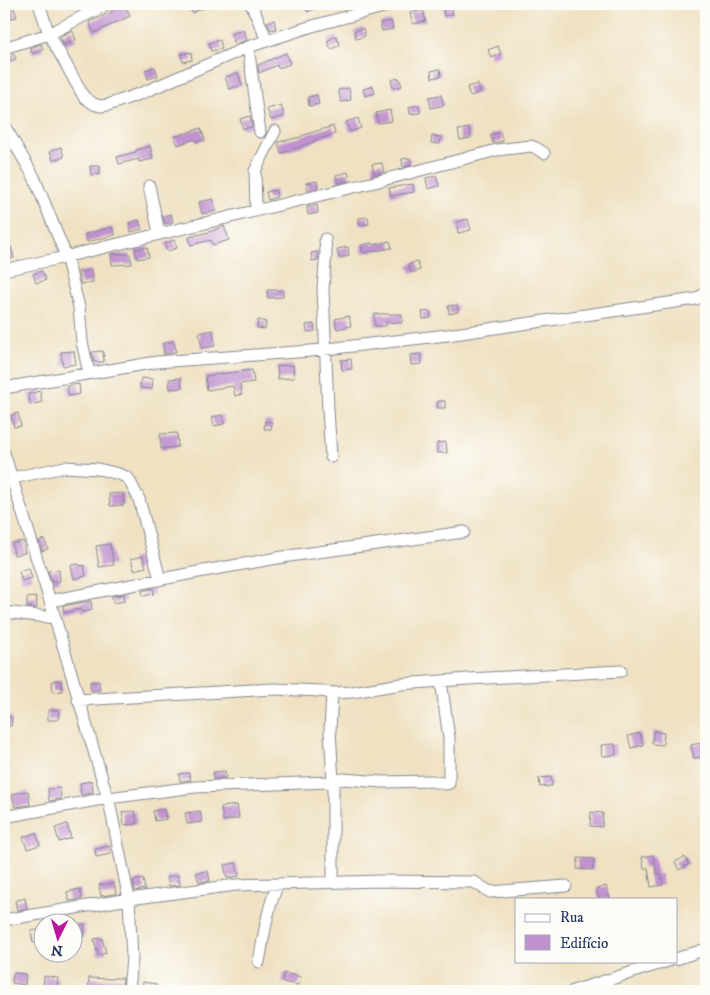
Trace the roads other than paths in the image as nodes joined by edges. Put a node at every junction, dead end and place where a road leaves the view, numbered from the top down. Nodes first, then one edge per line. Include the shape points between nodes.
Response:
1 (39, 4) edge
2 (107, 4) edge
3 (251, 4) edge
4 (394, 4) edge
5 (49, 34) junction
6 (267, 40) junction
7 (248, 47) junction
8 (4, 48) edge
9 (4, 125) edge
10 (275, 131) dead end
11 (260, 132) dead end
12 (544, 153) dead end
13 (150, 186) dead end
14 (256, 211) junction
15 (159, 233) junction
16 (325, 239) dead end
17 (66, 256) junction
18 (4, 270) edge
19 (706, 293) edge
20 (325, 349) junction
21 (89, 373) junction
22 (4, 388) edge
23 (4, 454) edge
24 (332, 457) dead end
25 (10, 482) edge
26 (464, 532) dead end
27 (160, 579) junction
28 (50, 601) junction
29 (4, 612) edge
30 (55, 618) junction
31 (621, 670) dead end
32 (440, 681) junction
33 (332, 694) junction
34 (78, 700) junction
35 (333, 781) junction
36 (108, 798) junction
37 (4, 817) edge
38 (333, 882) junction
39 (278, 884) junction
40 (566, 886) dead end
41 (129, 899) junction
42 (4, 920) edge
43 (706, 950) edge
44 (678, 957) edge
45 (259, 962) dead end
46 (665, 962) edge
47 (129, 991) edge
48 (573, 991) edge

1 - 5 street
2 - 5 street
3 - 6 street
4 - 6 street
5 - 7 street via 84,97 100,106 142,93
5 - 8 street
6 - 7 street
7 - 11 street
9 - 17 street via 34,177
10 - 14 street via 255,171
12 - 14 street via 531,146 497,150
13 - 15 street
14 - 15 street
15 - 17 street
16 - 20 street
17 - 18 street
17 - 21 street via 79,307
19 - 20 street via 696,299
20 - 21 street via 157,362
20 - 24 street
21 - 22 street
23 - 25 street
25 - 27 street via 65,467 98,469 128,478 139,499
25 - 28 street
26 - 27 street via 289,556
27 - 28 street
28 - 30 street
29 - 30 street
30 - 34 street
31 - 32 street
32 - 33 street
32 - 35 street via 449,738 449,783
33 - 34 street via 273,690
33 - 35 street
34 - 36 street
35 - 36 street via 195,787
35 - 38 street
36 - 37 street
36 - 41 street
38 - 39 street
38 - 40 street via 474,882 490,892
39 - 41 street via 236,885
39 - 45 street via 268,911
41 - 42 street
41 - 47 street via 132,958
43 - 44 street
46 - 48 street

